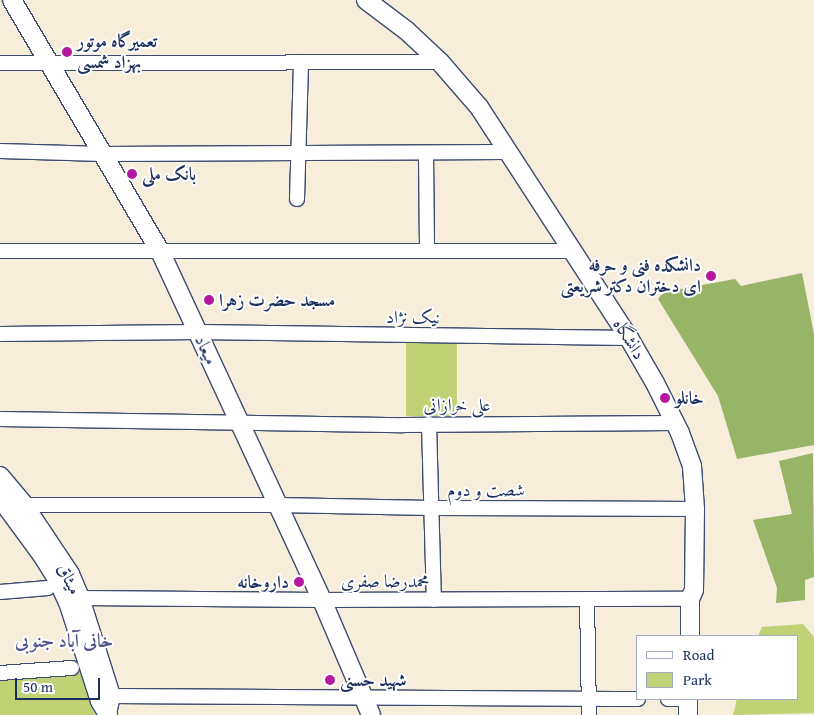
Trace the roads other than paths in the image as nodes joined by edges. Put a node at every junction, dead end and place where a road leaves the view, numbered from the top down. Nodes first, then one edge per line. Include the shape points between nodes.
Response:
1 (12, 0) edge
2 (366, 0) edge
3 (0, 62) edge
4 (301, 62) junction
5 (440, 62) junction
6 (49, 63) junction
7 (0, 152) edge
8 (426, 152) junction
9 (508, 152) junction
10 (298, 153) junction
11 (103, 154) junction
12 (297, 199) dead end
13 (0, 251) edge
14 (160, 251) junction
15 (427, 251) junction
16 (572, 251) junction
17 (198, 332) junction
18 (0, 334) edge
19 (629, 338) junction
20 (0, 419) edge
21 (239, 421) junction
22 (674, 423) junction
23 (430, 424) junction
24 (0, 476) edge
25 (0, 498) edge
26 (24, 505) junction
27 (277, 505) junction
28 (432, 508) junction
29 (695, 508) junction
30 (48, 588) dead end
31 (0, 592) edge
32 (587, 599) junction
33 (690, 599) junction
34 (74, 600) junction
35 (322, 600) junction
36 (434, 600) junction
37 (690, 635) edge
38 (72, 668) dead end
39 (0, 673) edge
40 (111, 696) junction
41 (589, 698) junction
42 (363, 699) junction
43 (636, 699) edge
44 (688, 700) edge
45 (108, 714) edge
46 (371, 715) edge
47 (589, 715) edge
48 (688, 715) edge

1 - 6 street, میعاد
2 - 5 street, دانشگاه via 407,31
3 - 6 street
4 - 5 street
4 - 6 street
4 - 10 street
5 - 9 street, دانشگاه via 479,107
6 - 11 street, میعاد
7 - 11 street
8 - 9 street
8 - 10 street
8 - 15 street
9 - 16 street, دانشگاه
10 - 11 street
10 - 12 street
11 - 14 street, میعاد
13 - 14 street
14 - 15 street
14 - 17 street, میعاد
15 - 16 street
16 - 19 street, دانشگاه
17 - 18 street, نیک نژاد
17 - 19 street, نیک نژاد
17 - 21 street, میعاد
19 - 22 street, دانشگاه
20 - 21 street, علی خرازانی
21 - 23 street, علی خرازانی
21 - 27 street, میعاد
22 - 23 street, علی خرازانی
22 - 29 street, دانشگاه via 692,466
23 - 28 street
24 - 26 street, میثاق
25 - 34 street, میثاق
26 - 27 street, شصت و دوم
26 - 34 street, میثاق via 70,574
27 - 28 street, شصت و دوم
27 - 35 street, میعاد
28 - 29 street, شصت و دوم
28 - 36 street
29 - 33 street, دانشگاه via 694,590
30 - 31 street
32 - 33 street, محمدرضا صفری
32 - 36 street, محمدرضا صفری
32 - 41 street
33 - 37 street, دانشگاه
34 - 35 street, محمدرضا صفری
34 - 40 street, میثاق
34 - 45 street, میثاق via 100,701
35 - 36 street, محمدرضا صفری
35 - 42 street, میعاد
38 - 39 street
40 - 42 street
40 - 45 street
41 - 42 street
41 - 43 street
41 - 47 street
42 - 46 street, میعاد
44 - 48 street

